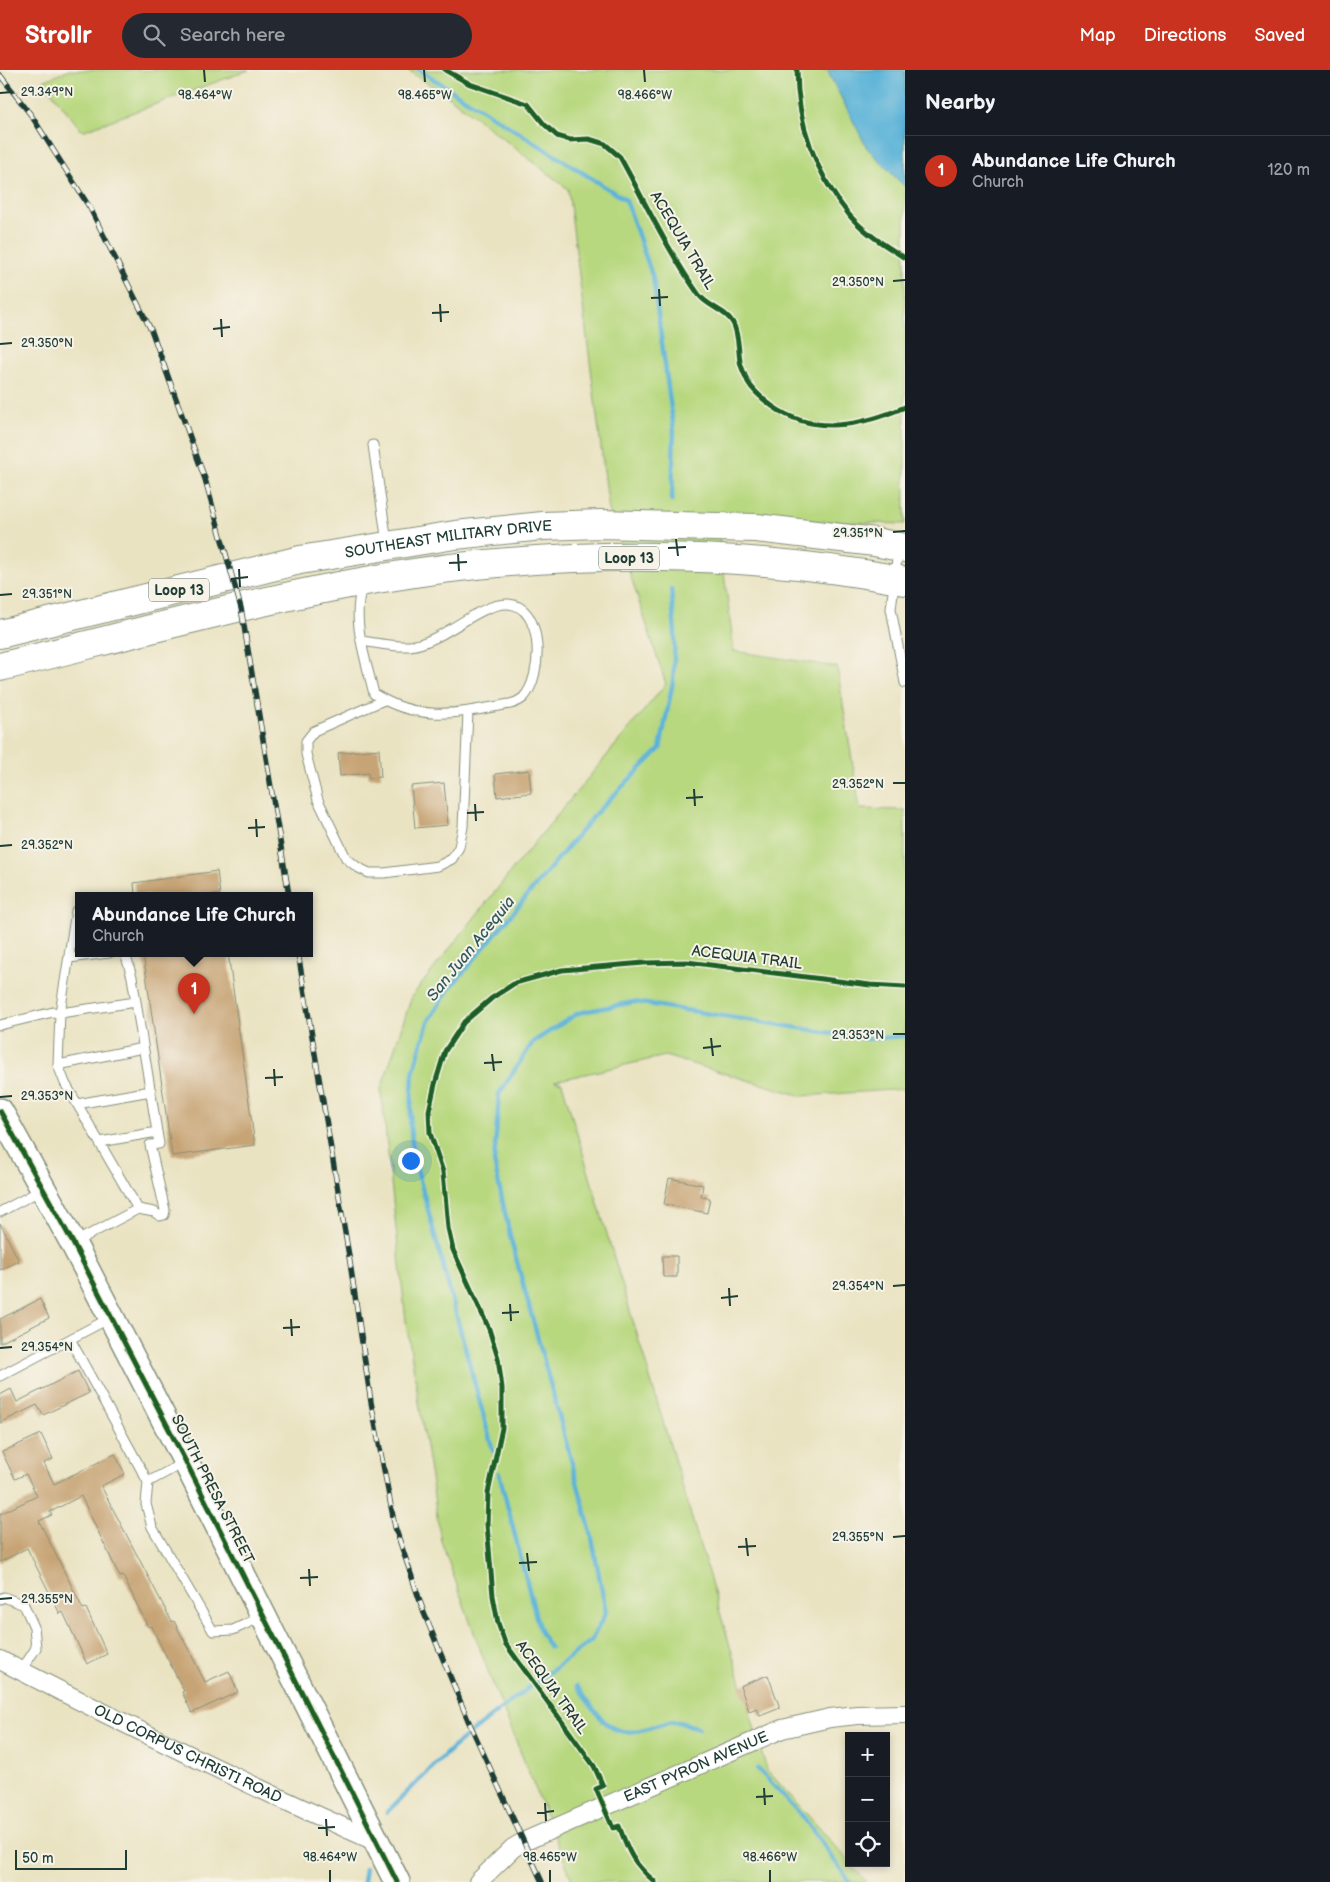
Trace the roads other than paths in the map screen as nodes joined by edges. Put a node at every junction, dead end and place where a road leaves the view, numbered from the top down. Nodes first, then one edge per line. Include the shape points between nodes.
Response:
1 (373, 444) dead end
2 (387, 546) junction
3 (902, 547) edge
4 (359, 550) junction
5 (899, 580) edge
6 (364, 582) junction
7 (0, 634) edge
8 (361, 640) junction
9 (0, 667) edge
10 (905, 684) edge
11 (384, 700) junction
12 (468, 712) junction
13 (75, 918) edge
14 (77, 957) edge
15 (126, 957) edge
16 (69, 958) junction
17 (136, 1002) junction
18 (60, 1013) junction
19 (0, 1025) edge
20 (143, 1048) junction
21 (58, 1065) junction
22 (151, 1091) junction
23 (77, 1104) junction
24 (0, 1111) edge
25 (157, 1132) junction
26 (100, 1142) junction
27 (43, 1189) junction
28 (138, 1209) junction
29 (0, 1212) edge
30 (73, 1243) junction
31 (110, 1318) junction
32 (70, 1339) junction
33 (0, 1376) edge
34 (186, 1462) junction
35 (148, 1482) junction
36 (0, 1599) edge
37 (263, 1616) junction
38 (0, 1660) edge
39 (21, 1671) junction
40 (905, 1714) edge
41 (377, 1842) junction
42 (481, 1880) edge
43 (397, 1882) edge

1 - 2 lane
2 - 3 main road, SOUTHEAST MILITARY DRIVE / Loop 13 via 455,534 600,524 756,528
2 - 4 main road, SOUTHEAST MILITARY DRIVE / Loop 13
3 - 5 lane
4 - 6 main road
4 - 7 main road, SOUTHEAST MILITARY DRIVE / Loop 13 via 290,562
5 - 6 main road, SOUTHEAST MILITARY DRIVE / Loop 13 via 753,561 644,558 563,559 459,567
5 - 10 lane via 891,609
6 - 8 lane via 358,601
6 - 9 main road, SOUTHEAST MILITARY DRIVE / Loop 13 via 250,605
8 - 11 lane via 374,694
8 - 12 lane via 412,646 430,640 496,605 508,604 522,609 532,622 537,641 535,673 529,689 516,702
11 - 12 lane via 432,714
11 - 12 lane via 314,731 306,741 306,754 318,800 346,858 369,873 438,866 452,859 459,847 463,827
13 - 16 lane
14 - 16 lane
15 - 17 lane
16 - 18 lane
17 - 18 lane
17 - 20 lane
18 - 19 lane
18 - 21 lane
20 - 21 lane
20 - 22 lane
21 - 23 lane
22 - 23 lane
22 - 25 lane
23 - 26 lane
24 - 27 main road, SOUTH PRESA STREET
25 - 26 lane
25 - 28 lane via 159,1144 150,1145 165,1210 160,1216
26 - 28 lane
27 - 29 lane
27 - 30 main road, SOUTH PRESA STREET
28 - 30 lane
30 - 31 main road, SOUTH PRESA STREET
31 - 32 lane
31 - 34 main road, SOUTH PRESA STREET
32 - 33 lane
32 - 35 lane
34 - 35 lane
34 - 37 main road, SOUTH PRESA STREET
35 - 37 lane via 146,1504 152,1527 213,1631 233,1630
36 - 39 lane via 4,1596 24,1605 34,1626 36,1648
37 - 41 main road, SOUTH PRESA STREET
38 - 39 street, OLD CORPUS CHRISTI ROAD
39 - 41 street, OLD CORPUS CHRISTI ROAD via 287,1802
40 - 42 street, EAST PYRON AVENUE via 830,1718 782,1730 523,1842
41 - 43 main road, SOUTH PRESA STREET

